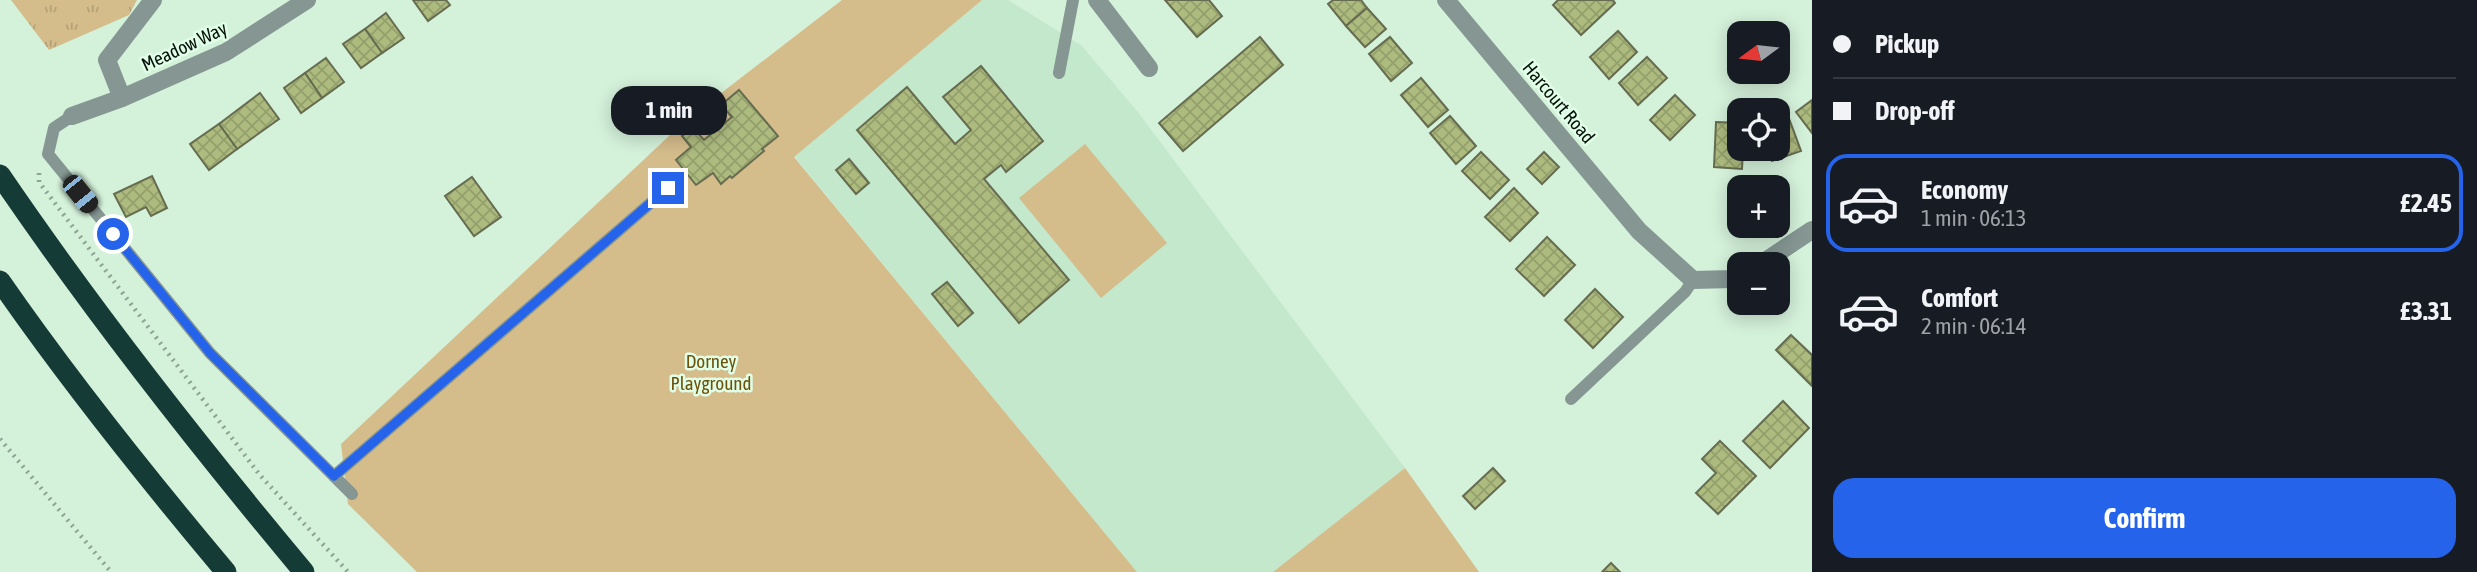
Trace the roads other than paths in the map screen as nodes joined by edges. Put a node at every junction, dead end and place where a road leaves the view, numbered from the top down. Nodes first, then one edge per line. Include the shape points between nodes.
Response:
1 (153, 0) edge
2 (307, 0) edge
3 (1073, 0) edge
4 (1097, 0) edge
5 (1446, 0) edge
6 (1149, 68) dead end
7 (1059, 74) dead end
8 (122, 98) junction
9 (72, 116) joint
10 (0, 175) edge
11 (668, 188) dead end
12 (1812, 230) edge
13 (1779, 252) edge
14 (1727, 279) edge
15 (1693, 280) junction
16 (0, 281) edge
17 (1571, 399) dead end
18 (334, 476) junction
19 (352, 494) dead end
20 (226, 572) edge
21 (304, 572) edge

1 - 8 street via 107,60
2 - 8 street, Meadow Way via 226,52
3 - 7 lane
4 - 6 street
5 - 15 street, Harcourt Road via 1639,231
8 - 9 street, Meadow Way
9 - 18 lane via 54,128 48,154 210,353
10 - 21 highway via 114,336
11 - 18 lane
12 - 13 street
14 - 15 street
15 - 17 lane
16 - 20 highway via 144,474
18 - 19 lane

